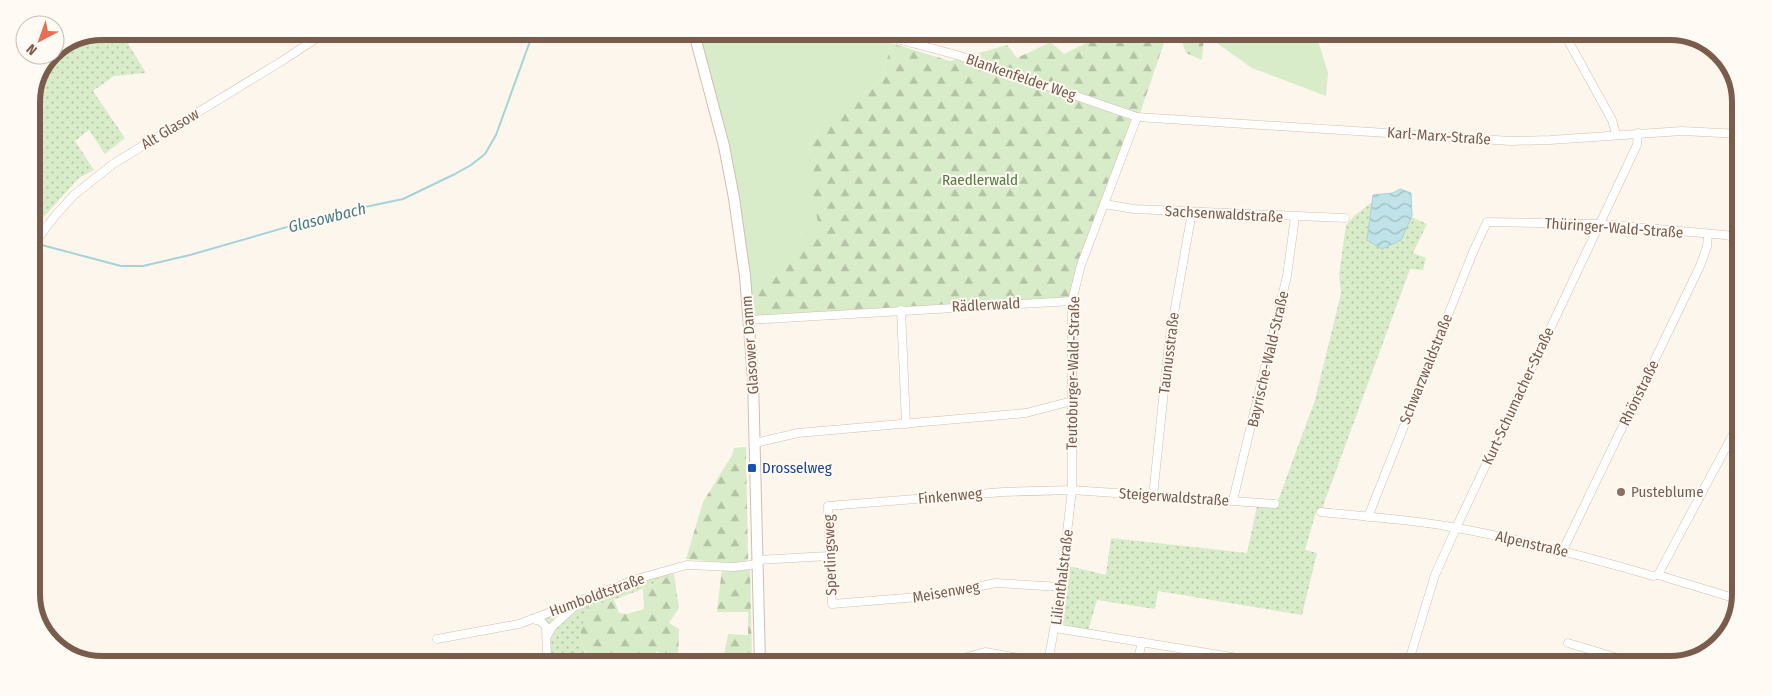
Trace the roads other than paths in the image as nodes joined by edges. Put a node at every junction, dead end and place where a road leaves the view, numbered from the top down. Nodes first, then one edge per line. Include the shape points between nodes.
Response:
1 (314, 40) edge
2 (696, 40) edge
3 (900, 40) edge
4 (1568, 40) edge
5 (1137, 117) junction
6 (1638, 133) junction
7 (1732, 133) edge
8 (1616, 134) junction
9 (1104, 204) junction
10 (1192, 212) junction
11 (1295, 217) junction
12 (1345, 218) dead end
13 (1487, 222) joint
14 (1600, 224) junction
15 (1708, 234) junction
16 (40, 235) edge
17 (1732, 237) edge
18 (1072, 300) junction
19 (901, 310) junction
20 (749, 320) junction
21 (1072, 401) junction
22 (906, 424) junction
23 (1732, 436) edge
24 (754, 443) junction
25 (1072, 490) junction
26 (1153, 496) junction
27 (1233, 500) junction
28 (1275, 504) dead end
29 (828, 506) joint
30 (1321, 512) dead end
31 (1368, 517) junction
32 (1456, 528) junction
33 (1563, 550) junction
34 (829, 556) junction
35 (758, 562) junction
36 (1658, 575) junction
37 (1061, 587) junction
38 (1732, 597) edge
39 (581, 600) junction
40 (832, 604) joint
41 (532, 619) junction
42 (1055, 628) junction
43 (547, 636) junction
44 (437, 638) dead end
45 (1142, 642) junction
46 (1568, 643) dead end
47 (548, 656) edge
48 (760, 656) edge
49 (971, 656) edge
50 (1008, 656) edge
51 (1049, 656) edge
52 (1139, 656) edge
53 (1225, 656) edge
54 (1410, 656) edge
55 (1611, 656) edge

1 - 16 street, Alt Glasow via 113,164 74,195
2 - 20 street, Glasower Damm via 724,146 738,225
3 - 5 street, Blankenfelder Weg via 956,55
4 - 8 street via 1612,120
5 - 8 street, Karl-Marx-Straße via 1511,140
5 - 9 street, Teutoburger-Wald-Straße
6 - 7 street, Karl-Marx-Straße
6 - 8 street, Karl-Marx-Straße
6 - 14 street, Kurt-Schumacher-Straße via 1637,146
9 - 10 street, Sachsenwaldstraße
9 - 18 street, Teutoburger-Wald-Straße via 1081,265
10 - 11 street, Sachsenwaldstraße
10 - 26 street, Taunusstraße via 1169,342
11 - 12 street, Sachsenwaldstraße
11 - 27 street, Bayrische-Wald-Straße via 1287,276
13 - 14 street, Thüringer-Wald-Straße
13 - 31 street, Schwarzwaldstraße
14 - 15 street, Thüringer-Wald-Straße
14 - 32 street, Kurt-Schumacher-Straße
15 - 17 street, Thüringer-Wald-Straße
15 - 33 street, Rhönstraße via 1700,266
18 - 19 street, Rädlerwald
18 - 21 street, Teutoburger-Wald-Straße
19 - 20 street, Rädlerwald
19 - 22 street
20 - 24 street, Glasower Damm
21 - 22 street via 1026,413
21 - 25 street, Teutoburger-Wald-Straße
22 - 24 street via 798,433
23 - 36 street
24 - 35 street, Glasower Damm
25 - 26 street, Steigerwaldstraße
25 - 29 street, Finkenweg via 1003,492
25 - 37 street, Lilienthalstraße
26 - 27 street, Steigerwaldstraße
27 - 28 street, Steigerwaldstraße
29 - 34 street, Sperlingsweg
30 - 31 street, Alpenstraße
31 - 32 street, Alpenstraße
32 - 33 street, Alpenstraße
32 - 54 street, Kurt-Schumacher-Straße via 1435,576
33 - 36 street, Alpenstraße
34 - 35 street, Humboldtstraße
34 - 40 street, Sperlingsweg
35 - 39 street, Humboldtstraße via 734,566 687,565
35 - 48 street, Glasower Damm
36 - 38 street, Alpenstraße
37 - 40 street, Meisenweg via 996,583 931,596
37 - 42 street, Lilienthalstraße
39 - 41 street, Humboldtstraße
39 - 43 street via 552,627
41 - 43 street via 546,627
41 - 44 street, Humboldtstraße
42 - 45 street
42 - 51 street, Lilienthalstraße
43 - 47 street
45 - 52 street
45 - 53 street
46 - 55 street
49 - 50 street via 985,652

